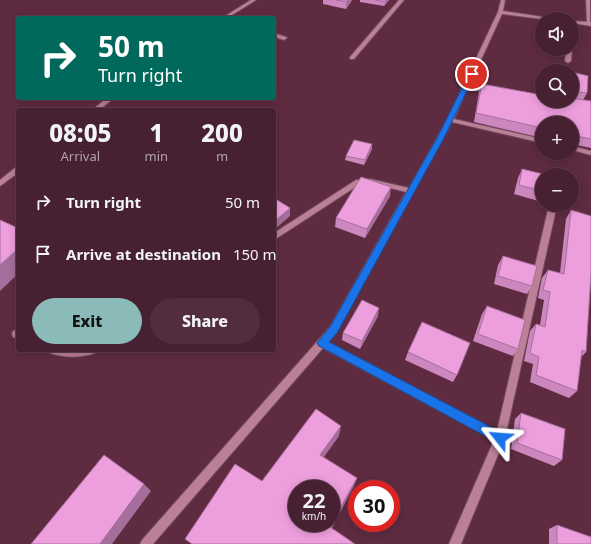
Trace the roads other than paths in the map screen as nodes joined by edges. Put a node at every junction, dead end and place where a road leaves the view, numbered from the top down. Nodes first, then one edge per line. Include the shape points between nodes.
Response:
1 (254, 0) edge
2 (402, 0) edge
3 (503, 0) edge
4 (588, 0) edge
5 (500, 12) junction
6 (227, 16) edge
7 (535, 17) edge
8 (579, 23) edge
9 (590, 24) edge
10 (276, 36) edge
11 (284, 38) dead end
12 (568, 56) edge
13 (352, 58) dead end
14 (568, 61) dead end
15 (466, 87) junction
16 (497, 92) edge
17 (108, 100) edge
18 (98, 108) edge
19 (450, 120) junction
20 (535, 139) edge
21 (579, 150) edge
22 (591, 153) edge
23 (16, 171) edge
24 (0, 184) edge
25 (411, 191) junction
26 (550, 212) edge
27 (276, 236) edge
28 (322, 343) junction
29 (58, 352) edge
30 (85, 352) edge
31 (500, 438) junction
32 (146, 544) edge
33 (455, 544) edge

1 - 6 street
2 - 13 street
3 - 5 street
4 - 9 street
5 - 7 street
5 - 15 street
8 - 9 street
10 - 11 street
12 - 14 street
15 - 16 street
15 - 19 street
17 - 18 street
19 - 20 street
19 - 25 street
21 - 22 street
23 - 24 street
25 - 27 street via 370,181 358,182
25 - 28 street via 333,330
26 - 31 street
28 - 31 street
28 - 32 street
29 - 30 street
31 - 33 street

